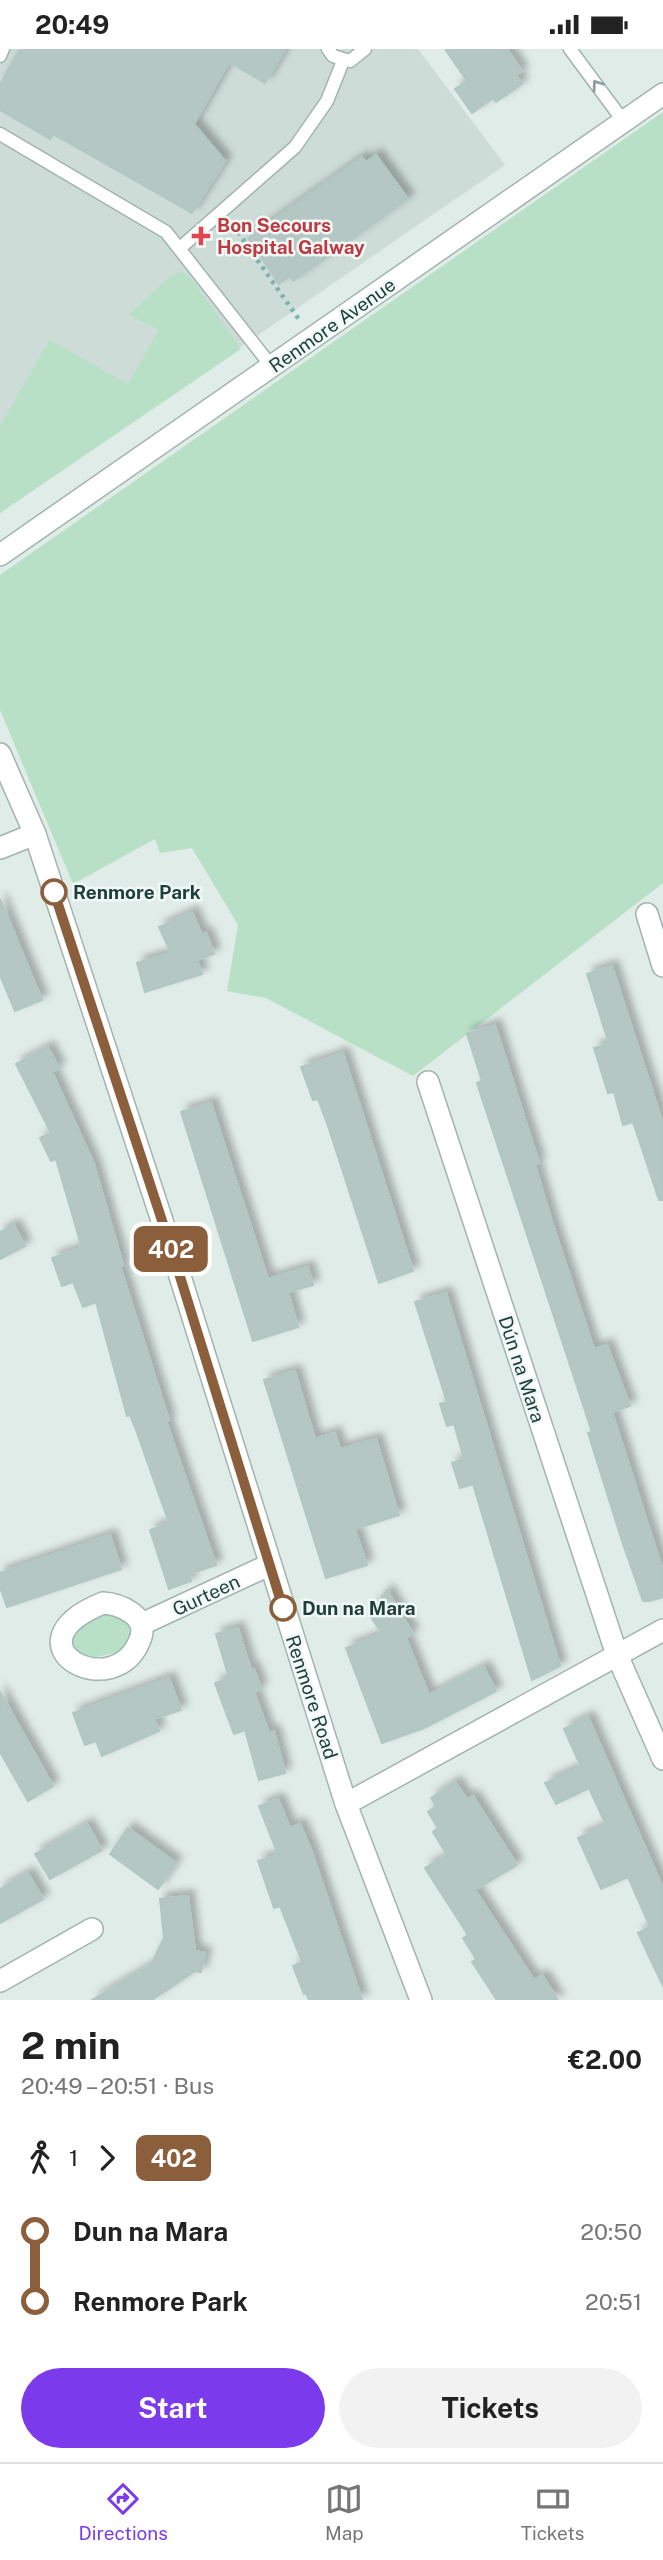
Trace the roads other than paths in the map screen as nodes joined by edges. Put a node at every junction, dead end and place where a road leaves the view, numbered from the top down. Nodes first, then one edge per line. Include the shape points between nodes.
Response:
1 (4, 49) edge
2 (328, 49) edge
3 (365, 49) edge
4 (570, 49) edge
5 (0, 56) edge
6 (343, 61) junction
7 (663, 95) edge
8 (624, 122) junction
9 (0, 134) edge
10 (180, 248) junction
11 (272, 367) junction
12 (0, 555) edge
13 (0, 754) edge
14 (36, 834) junction
15 (0, 848) edge
16 (647, 914) dead end
17 (663, 965) edge
18 (428, 1082) dead end
19 (269, 1565) junction
20 (142, 1624) dead end
21 (663, 1630) edge
22 (617, 1655) junction
23 (663, 1759) edge
24 (346, 1804) junction
25 (92, 1929) dead end
26 (0, 1981) edge
27 (421, 2000) edge

1 - 5 lane
2 - 6 lane
3 - 6 lane via 356,59
8 -> 4 lane
6 - 10 lane via 327,101 295,147
7 - 8 street, Renmore Avenue
8 - 11 street, Renmore Avenue
9 - 10 lane via 143,216
10 - 11 lane
11 - 12 street, Renmore Avenue
13 - 14 street, Renmore Road
14 - 15 street
14 - 19 street, Renmore Road
16 - 17 street
18 - 22 street, Dún na Mara
19 - 20 street, Gurteen
19 - 24 street, Renmore Road
21 - 22 street
22 - 23 street, Dún na Mara
22 - 24 street
24 - 27 street, Renmore Road
25 - 26 street

